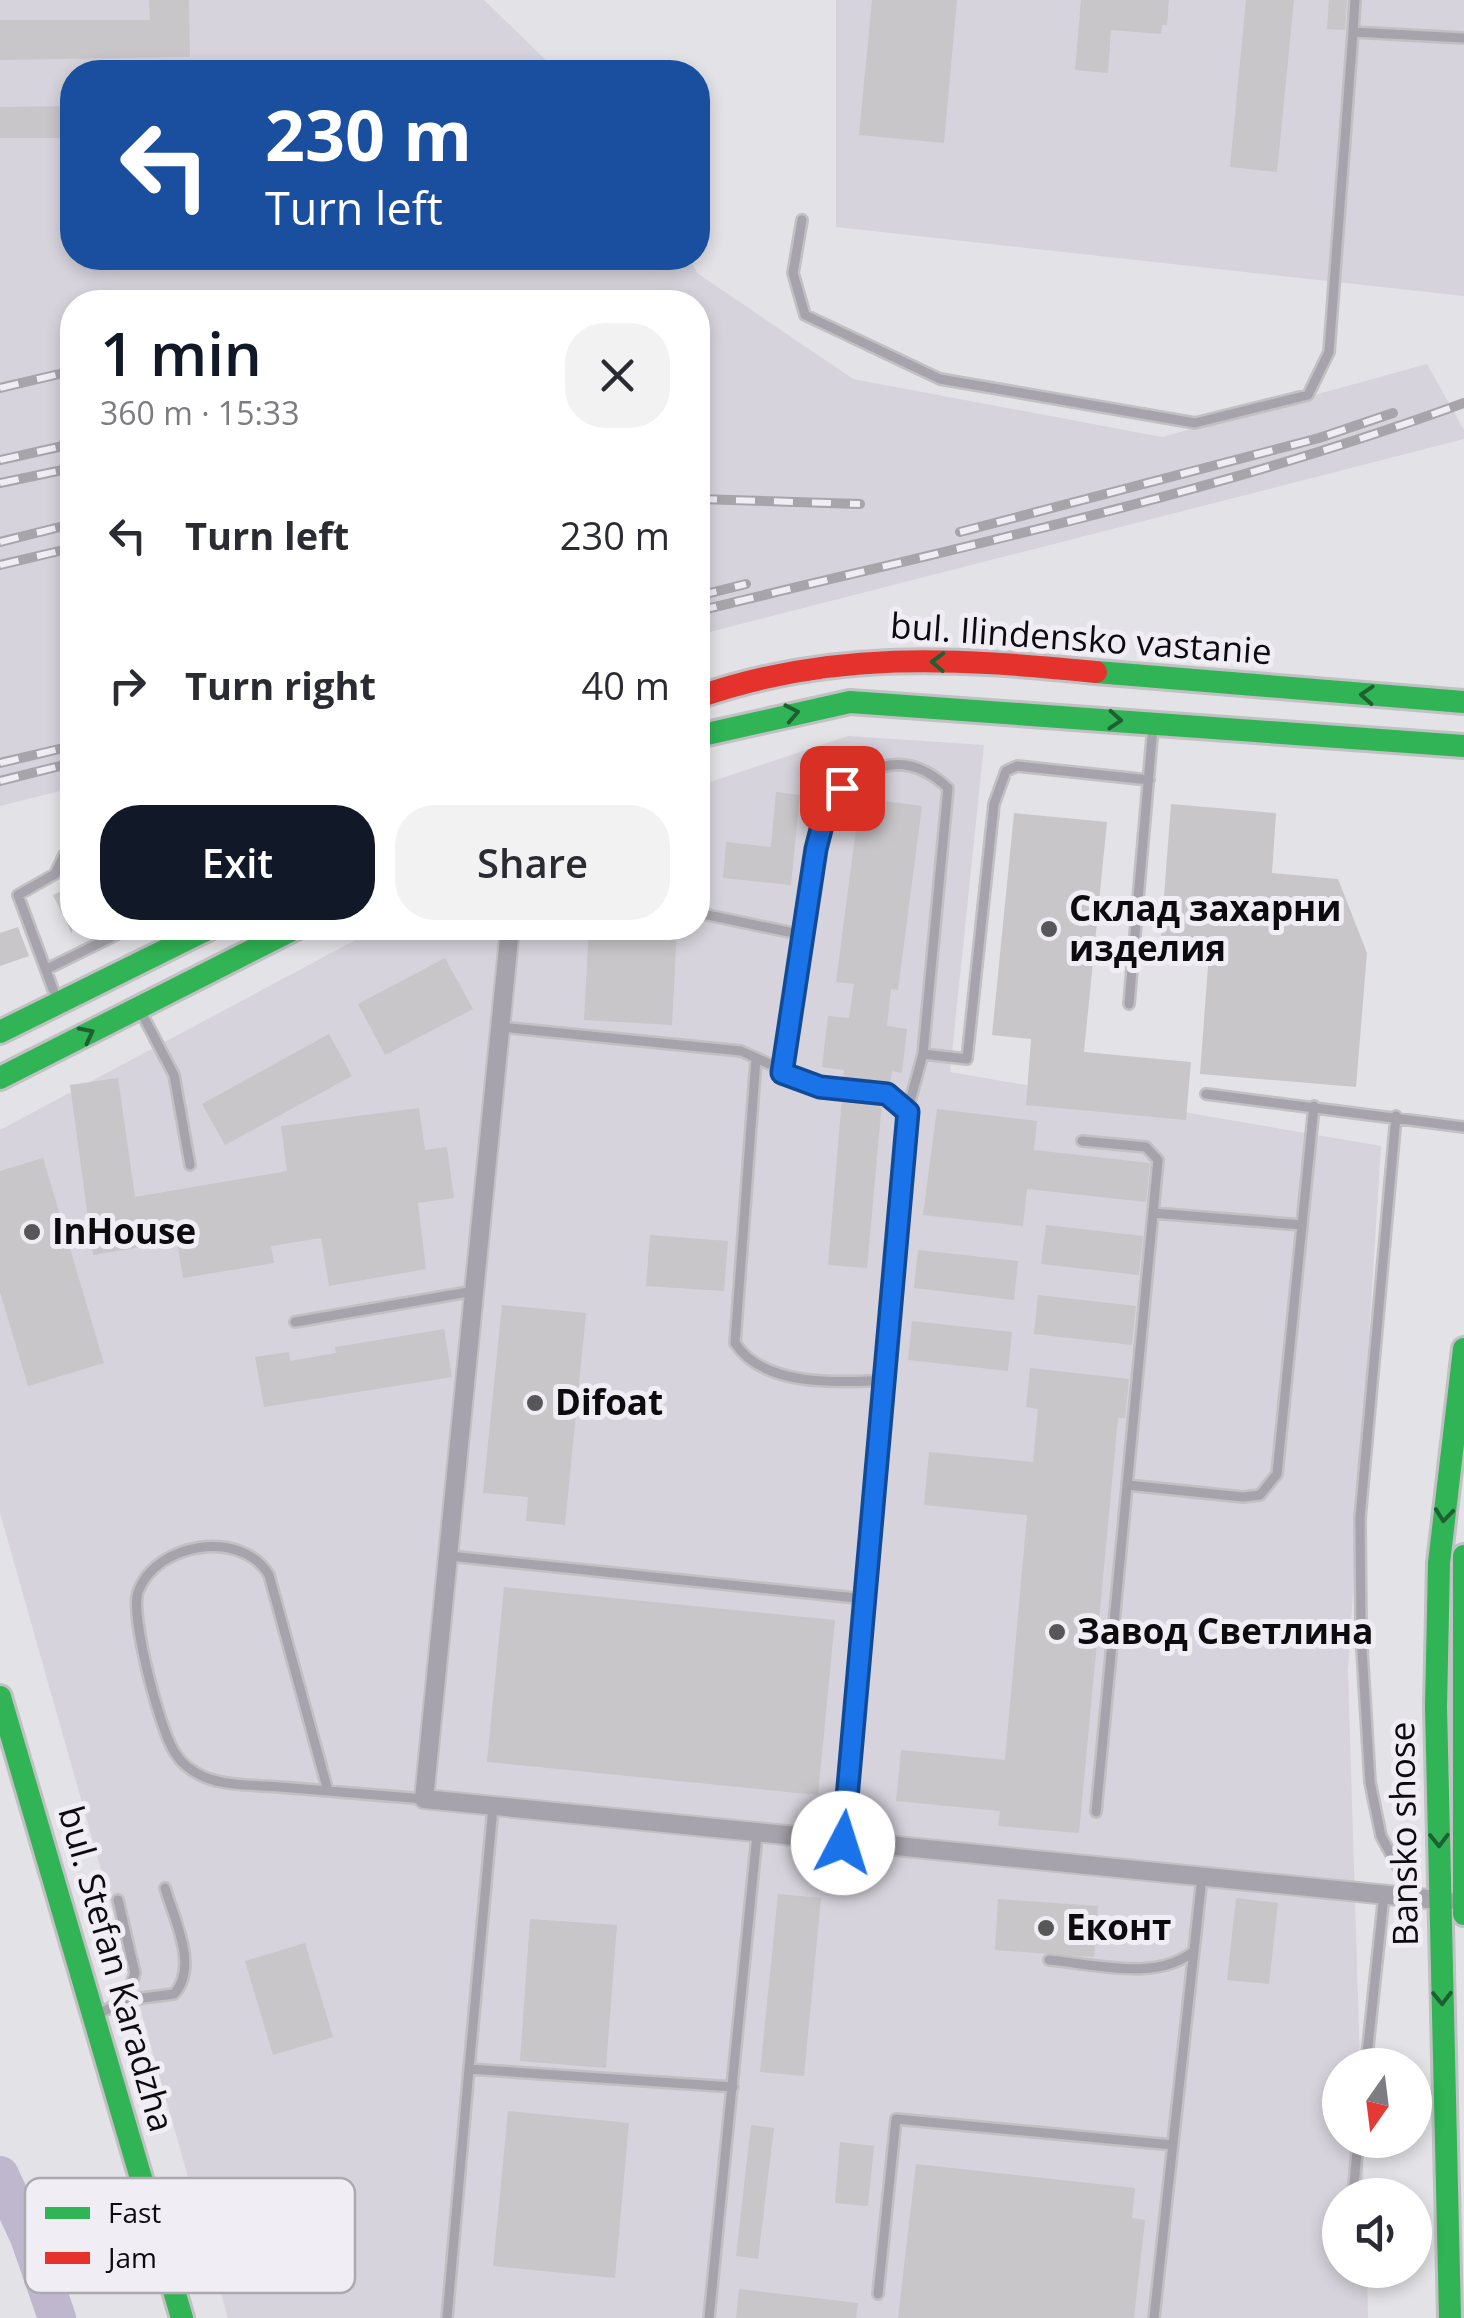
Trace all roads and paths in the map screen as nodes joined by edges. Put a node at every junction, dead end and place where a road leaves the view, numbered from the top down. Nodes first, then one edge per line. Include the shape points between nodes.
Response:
1 (1355, 0) edge
2 (1353, 32) junction
3 (1464, 38) edge
4 (802, 220) dead end
5 (710, 692) edge
6 (1463, 702) edge
7 (1154, 723) junction
8 (710, 732) edge
9 (1464, 749) edge
10 (1148, 780) junction
11 (60, 864) edge
12 (710, 916) edge
13 (802, 935) junction
14 (106, 940) edge
15 (186, 940) edge
16 (272, 940) edge
17 (509, 940) edge
18 (47, 970) junction
19 (58, 1003) junction
20 (1129, 1004) dead end
21 (138, 1008) junction
22 (499, 1027) junction
23 (0, 1032) edge
24 (923, 1054) junction
25 (756, 1060) junction
26 (782, 1073) junction
27 (0, 1078) edge
28 (1206, 1094) dead end
29 (1314, 1106) junction
30 (908, 1112) junction
31 (1396, 1116) junction
32 (1463, 1129) edge
33 (1082, 1140) dead end
34 (190, 1165) dead end
35 (1153, 1212) junction
36 (1302, 1225) junction
37 (474, 1291) junction
38 (295, 1322) dead end
39 (1464, 1349) edge
40 (885, 1380) junction
41 (1127, 1485) junction
42 (449, 1556) junction
43 (1464, 1556) edge
44 (866, 1600) junction
45 (0, 1697) edge
46 (328, 1791) junction
47 (424, 1799) junction
48 (493, 1807) junction
49 (1096, 1812) dead end
50 (757, 1835) junction
51 (843, 1843) junction
52 (1202, 1877) junction
53 (165, 1888) dead end
54 (1384, 1895) junction
55 (1414, 1898) junction
56 (118, 1900) dead end
57 (1452, 1901) edge
58 (1464, 1914) edge
59 (1194, 1951) junction
60 (1049, 1960) dead end
61 (126, 2000) junction
62 (94, 2016) junction
63 (1368, 2048) edge
64 (469, 2069) junction
65 (733, 2087) junction
66 (1173, 2145) junction
67 (141, 2178) edge
68 (175, 2293) edge
69 (878, 2294) dead end
70 (182, 2318) edge
71 (447, 2318) edge
72 (709, 2318) edge
73 (1154, 2318) edge
74 (1450, 2318) edge

1 - 2 lane
2 - 3 lane
2 - 4 lane via 1329,352 1308,394 1195,423 940,380 805,315 793,274
6 -> 5 main road, bul. Ilindensko vastanie via 1006,665 846,659 744,677
8 -> 7 main road via 850,702
7 - 9 main road
7 - 10 lane
10 - 20 lane
10 - 24 lane via 1017,766 1006,772 994,804 967,1059
11 - 18 lane via 55,874 18,895
12 - 13 lane
13 - 24 lane via 825,814 842,788 861,772 928,770 948,788
13 - 26 lane
14 - 18 lane
15 - 19 main road
16 - 21 main road
17 - 22 street
18 - 19 lane
19 - 23 main road
27 -> 21 main road
21 - 34 lane via 174,1075
22 - 25 lane via 740,1052
22 - 37 street
24 - 30 lane
25 - 26 lane
25 - 40 lane via 736,1344 764,1370 846,1382
26 - 30 lane via 820,1087 887,1094
28 - 29 lane
29 - 31 lane
29 - 36 lane
30 - 40 lane
31 - 32 lane
31 - 55 lane via 1360,1518 1360,1633 1370,1782 1381,1836
33 - 35 lane via 1154,1152
35 - 36 lane
35 - 41 lane
36 - 41 lane via 1271,1486 1260,1496 1244,1497
37 - 38 lane
37 - 42 street
39 -> 57 main road, Bansko shose via 1440,1564 1436,1707
40 - 44 lane
41 - 49 lane
42 - 44 lane
42 - 47 street
43 - 57 main road, Bansko shose
44 - 51 lane
45 - 62 main road, bul. Stefan Karadzha
46 - 46 lane via 222,1782 186,1766 174,1752 136,1612 144,1580 156,1569 209,1546 236,1548 260,1560
46 - 47 lane
47 - 48 street
48 - 50 street
48 - 64 lane
50 - 51 street
50 - 65 lane
51 - 52 street
52 - 54 street
52 - 59 lane
53 - 61 lane via 186,1966 184,1982 174,1994
54 - 55 street
54 - 63 lane
55 - 57 street
56 - 61 lane via 135,1972
57 - 58 main road, Bansko shose
57 -> 74 main road, Bansko shose
59 - 60 lane via 1178,1964 1154,1969
59 - 66 lane
61 - 62 lane
62 - 67 main road, bul. Stefan Karadzha
64 - 65 lane
64 - 71 lane
65 - 72 lane
66 - 69 lane via 896,2119
66 - 73 lane
68 - 70 main road, bul. Stefan Karadzha

